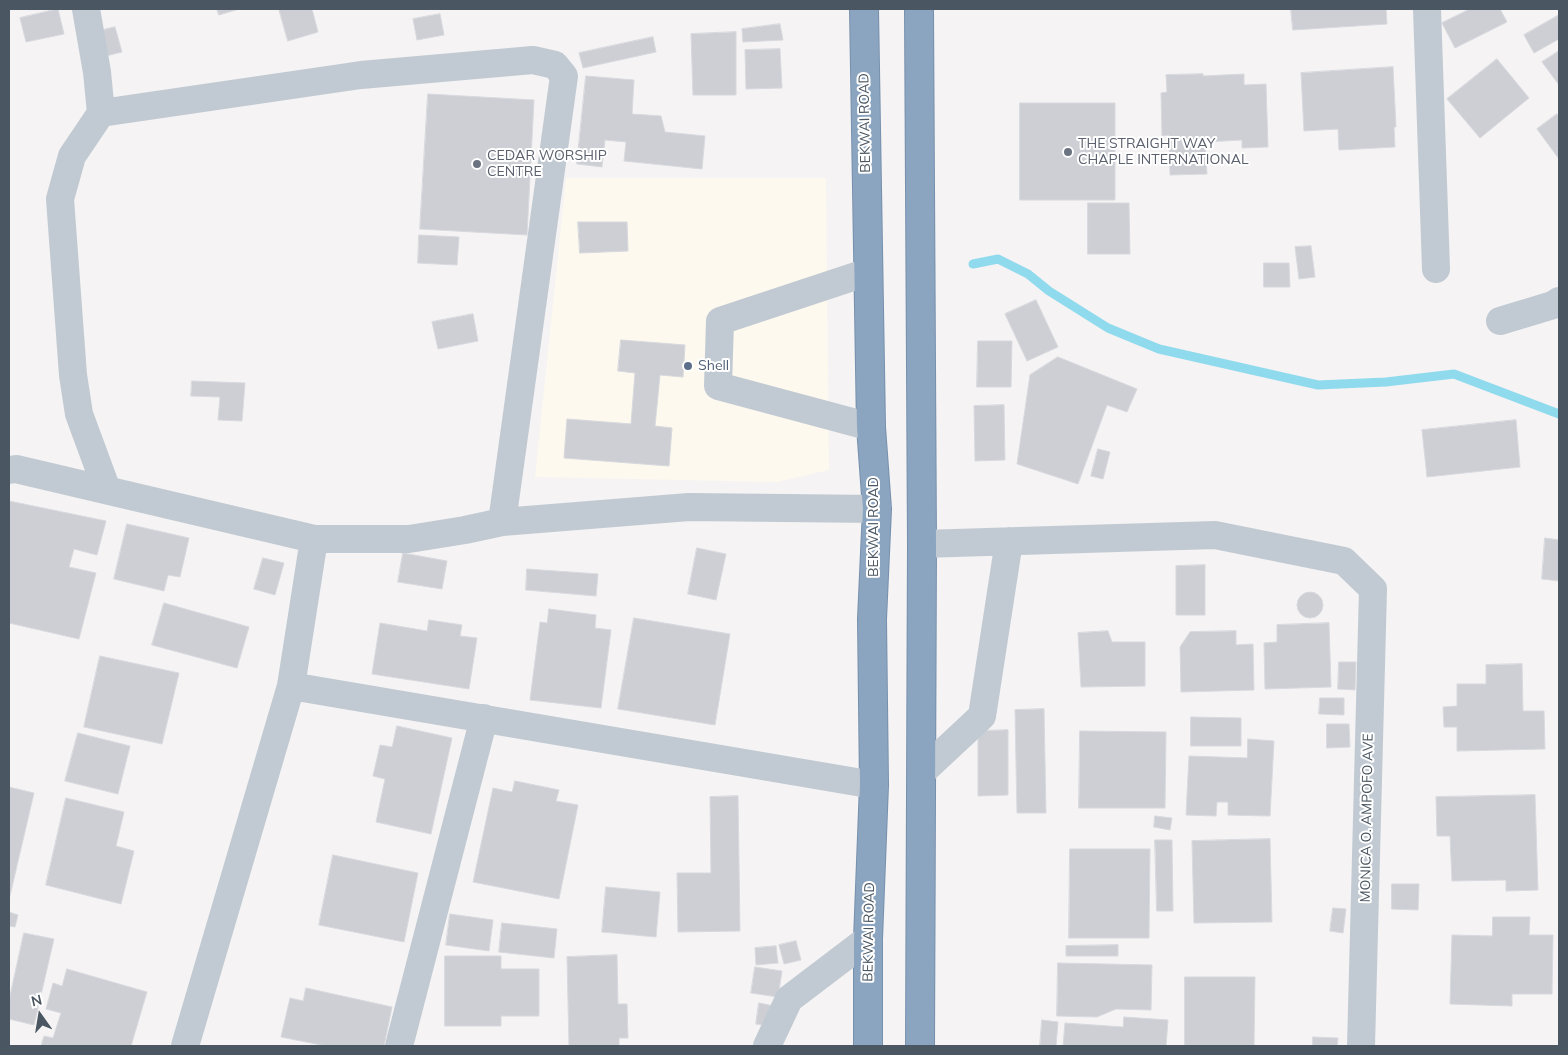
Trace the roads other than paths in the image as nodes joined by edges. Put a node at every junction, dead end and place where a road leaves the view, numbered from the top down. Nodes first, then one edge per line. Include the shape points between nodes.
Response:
1 (86, 9) edge
2 (864, 9) edge
3 (919, 9) edge
4 (1427, 9) edge
5 (101, 113) junction
6 (1436, 269) dead end
7 (868, 272) junction
8 (1559, 301) edge
9 (1500, 321) dead end
10 (871, 427) junction
11 (9, 470) edge
12 (107, 490) junction
13 (876, 509) junction
14 (502, 522) junction
15 (314, 539) junction
16 (1009, 541) junction
17 (922, 544) junction
18 (291, 686) junction
19 (484, 718) junction
20 (922, 772) junction
21 (874, 785) junction
22 (868, 939) junction
23 (184, 1046) edge
24 (399, 1046) edge
25 (767, 1046) edge
26 (868, 1046) edge
27 (920, 1046) edge
28 (1361, 1046) edge

1 - 5 street via 98,72
2 - 7 highway, BEKWAI ROAD
3 - 17 highway
4 - 6 street
5 - 12 street via 72,156 60,200 73,375 79,414
5 - 14 street via 361,75 534,60 555,65 564,76
7 - 10 highway, BEKWAI ROAD
7 - 10 street via 720,321 718,386
8 - 9 street
10 - 13 highway, BEKWAI ROAD
11 - 12 street
12 - 15 street
13 - 14 street via 688,507
13 - 21 highway, BEKWAI ROAD via 872,619
14 - 15 street via 409,539
15 - 18 street
16 - 17 street
16 - 20 street via 982,716
16 - 28 street, MONICA O. AMPOFO AVE via 1215,535 1344,560 1373,589
17 - 20 highway
18 - 19 street
18 - 23 street
19 - 21 street
19 - 24 street
20 - 27 highway
21 - 22 highway, BEKWAI ROAD
22 - 25 street via 789,999
22 - 26 highway, BEKWAI ROAD

